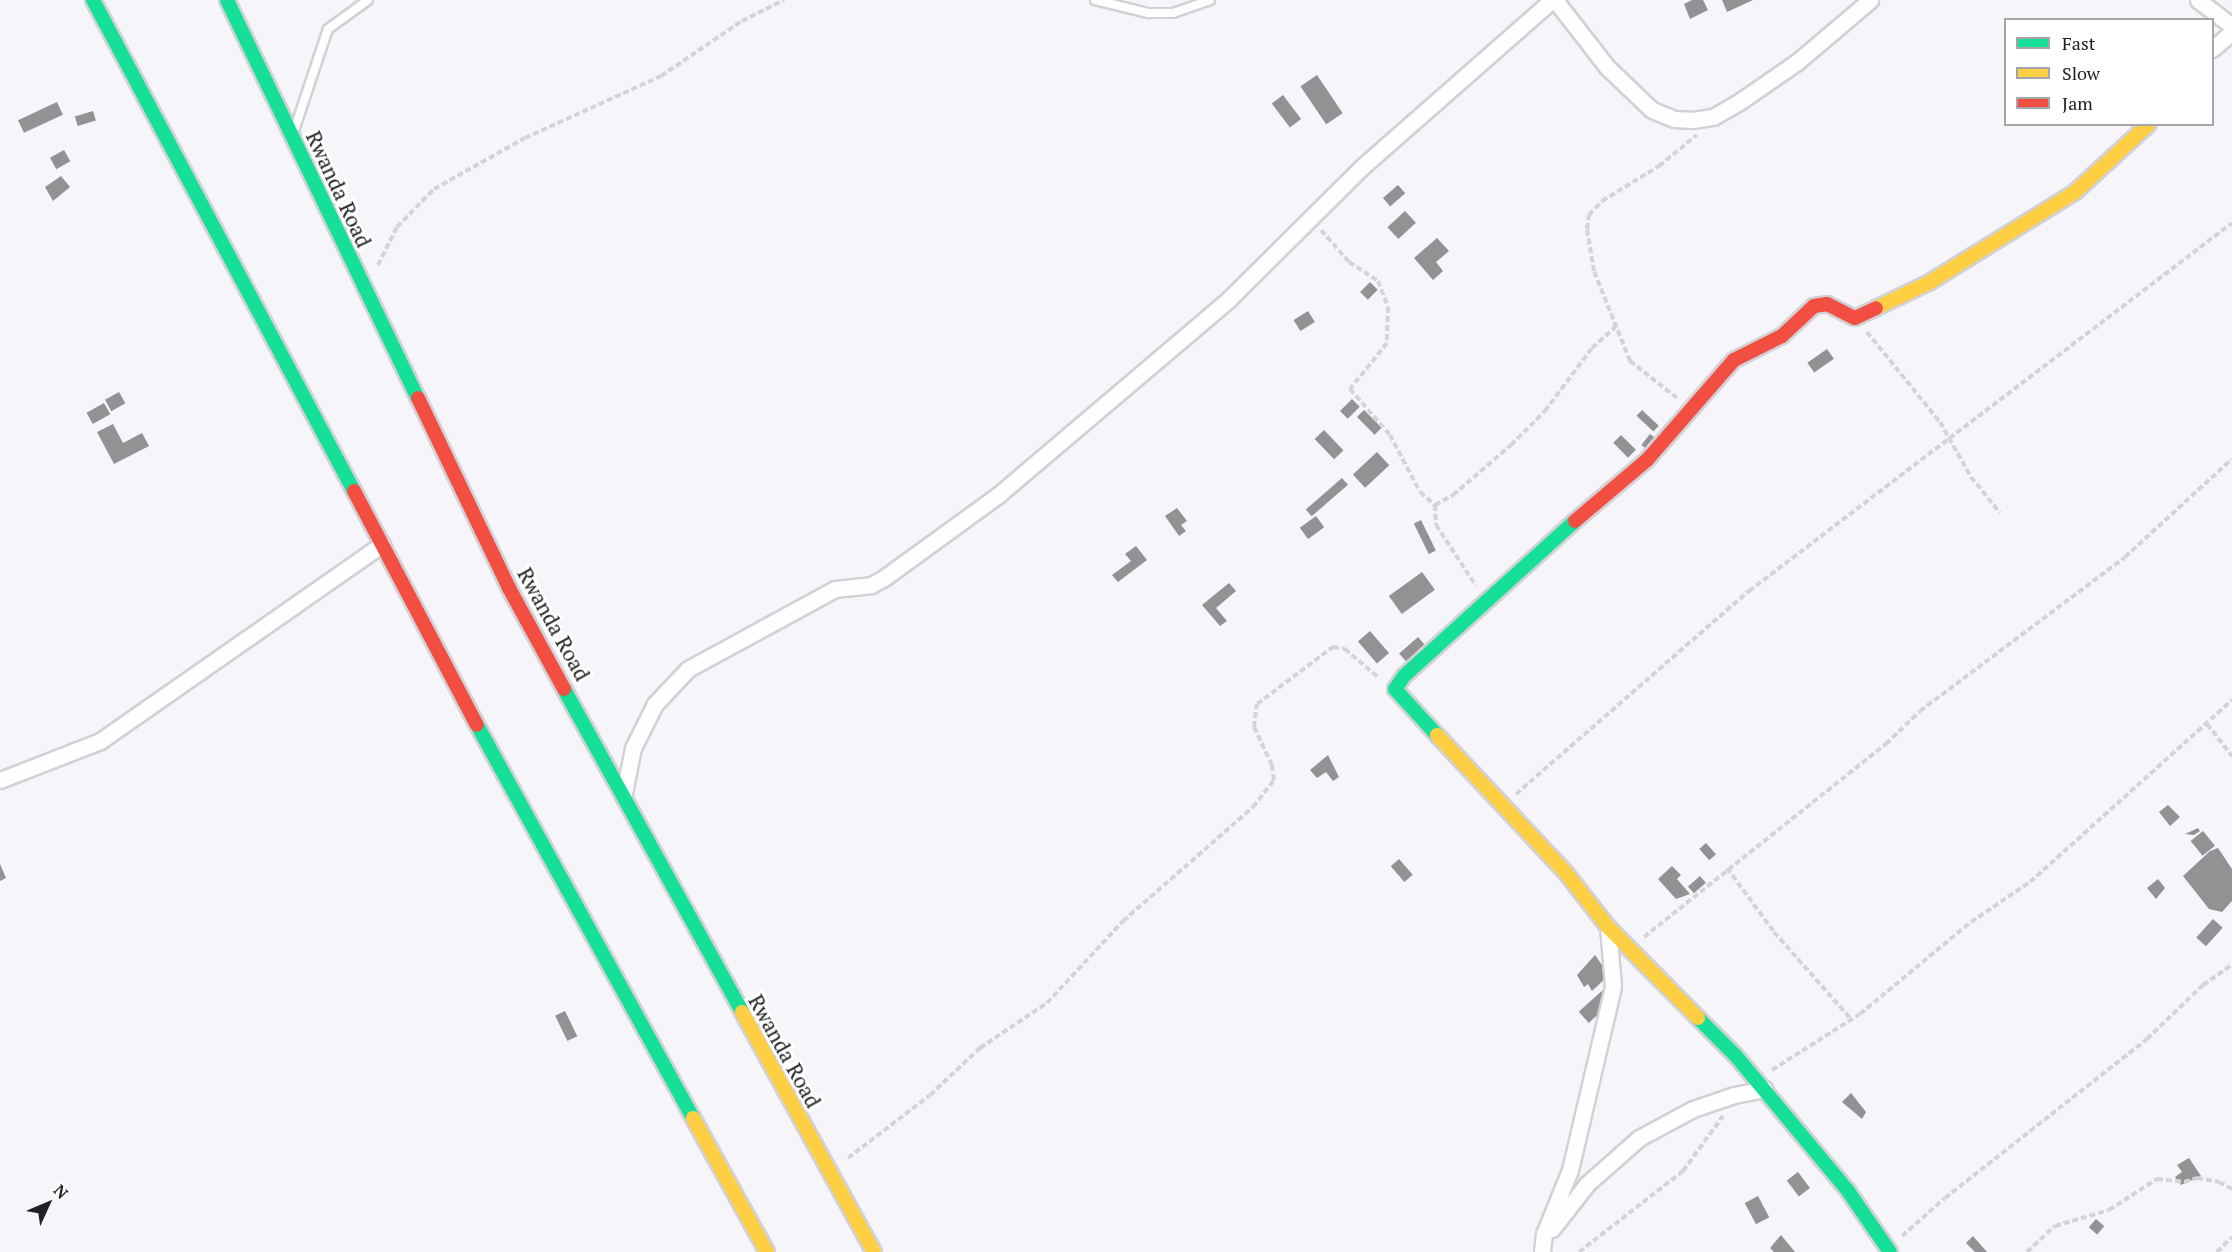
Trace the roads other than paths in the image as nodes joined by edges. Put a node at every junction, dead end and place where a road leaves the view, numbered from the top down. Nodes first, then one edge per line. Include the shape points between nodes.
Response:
1 (93, 0) edge
2 (227, 0) edge
3 (368, 0) edge
4 (1095, 0) edge
5 (1210, 0) edge
6 (1553, 0) edge
7 (1870, 0) edge
8 (2198, 0) edge
9 (2232, 26) edge
10 (2232, 32) edge
11 (2214, 47) edge
12 (2147, 126) edge
13 (292, 138) junction
14 (382, 544) junction
15 (0, 780) edge
16 (624, 793) junction
17 (1608, 927) junction
18 (1760, 1085) junction
19 (1543, 1247) edge
20 (1889, 1250) edge
21 (767, 1252) edge
22 (874, 1252) edge

1 - 14 main road
2 - 13 main road, Rwanda Road
3 - 13 lane via 328,29
4 - 5 lane via 1148,13 1173,13
6 - 7 street via 1607,67 1652,110 1674,119 1713,117 1797,62
6 - 16 street via 1310,217 1220,306 1064,441 940,539 878,582 835,589 688,669 655,704 633,748
8 - 9 street
10 - 11 street
12 - 17 main road via 2074,192 2019,230 1886,306 1855,318 1827,304 1814,306 1782,336 1734,360 1647,460 1488,600 1395,689 1566,873
13 - 16 main road, Rwanda Road via 509,588
14 - 15 street via 100,741
14 - 21 main road via 619,988
16 - 22 main road, Rwanda Road via 828,1174
17 - 18 main road
17 - 19 street via 1613,986 1570,1170
18 - 19 street via 1693,1109 1639,1138 1587,1184
18 - 20 main road via 1848,1191

